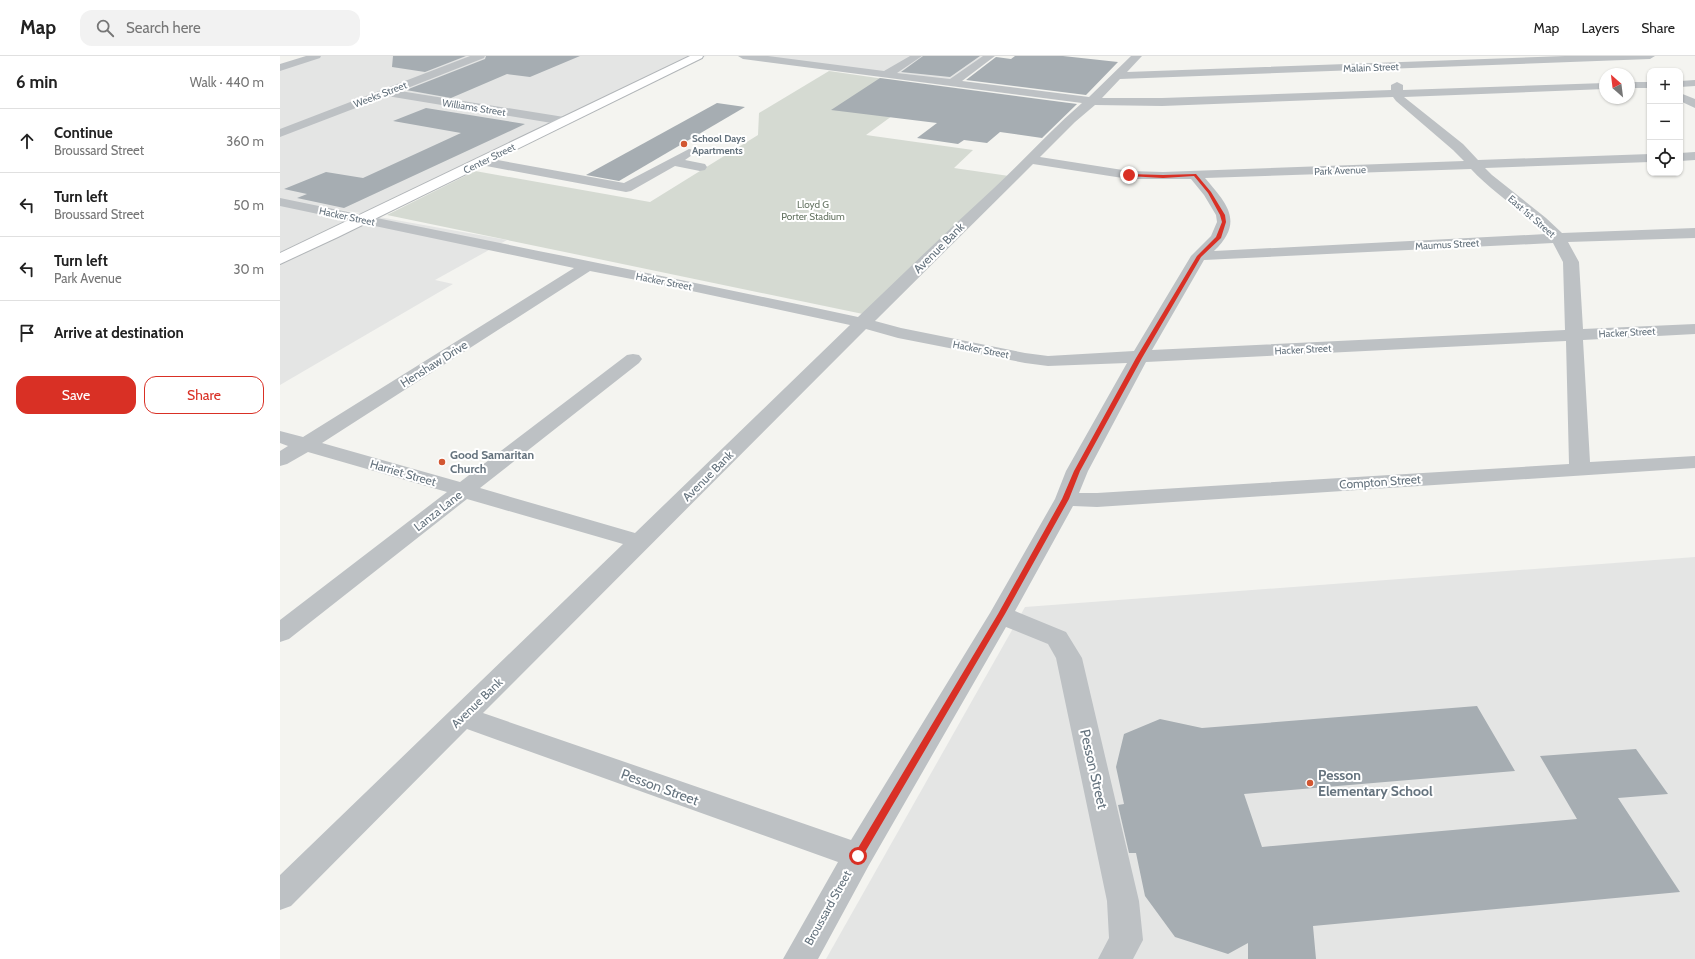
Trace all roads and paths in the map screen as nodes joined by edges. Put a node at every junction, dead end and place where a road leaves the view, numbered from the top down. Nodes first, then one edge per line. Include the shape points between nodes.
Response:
1 (316, 56) edge
2 (480, 56) edge
3 (698, 56) edge
4 (743, 56) edge
5 (917, 56) edge
6 (990, 56) edge
7 (1137, 56) edge
8 (1650, 56) edge
9 (1397, 61) edge
10 (280, 68) edge
11 (887, 74) junction
12 (1117, 76) junction
13 (952, 83) junction
14 (1695, 83) edge
15 (1683, 84) edge
16 (1635, 85) edge
17 (1647, 85) edge
18 (1599, 86) edge
19 (385, 92) junction
20 (1397, 94) junction
21 (1683, 98) edge
22 (1092, 101) junction
23 (1695, 104) edge
24 (564, 121) junction
25 (280, 132) edge
26 (689, 153) dead end
27 (1683, 156) edge
28 (1695, 156) edge
29 (1647, 158) edge
30 (1031, 160) junction
31 (481, 161) junction
32 (673, 162) junction
33 (1474, 164) junction
34 (700, 167) dead end
35 (1195, 175) junction
36 (280, 202) edge
37 (364, 220) junction
38 (1695, 233) edge
39 (1558, 238) junction
40 (1199, 256) junction
41 (280, 259) edge
42 (587, 266) junction
43 (864, 323) junction
44 (1695, 329) edge
45 (1575, 335) junction
46 (1139, 358) junction
47 (633, 359) dead end
48 (280, 437) edge
49 (303, 445) junction
50 (280, 460) edge
51 (1695, 462) edge
52 (1580, 470) junction
53 (464, 490) junction
54 (1066, 499) junction
55 (641, 542) junction
56 (1002, 614) junction
57 (280, 633) edge
58 (463, 717) junction
59 (858, 856) junction
60 (280, 896) edge
61 (800, 959) edge
62 (1115, 959) edge

1 - 10 street
2 - 19 street, Weeks Street
3 - 24 main road, Center Street
4 - 11 street
5 - 11 street
6 - 13 street
7 - 12 street, Avenue Bank
8 - 9 street, Malain Street
9 - 12 street, Malain Street
9 - 20 street
11 - 13 street
12 - 22 street, Avenue Bank
13 - 22 street
14 - 15 street
16 - 17 street
18 - 20 street
19 - 24 street, Williams Street
19 - 25 street, Weeks Street
20 - 22 street via 1162,102
20 - 33 street, East 1st Street
21 - 23 street
22 - 30 street, Avenue Bank
24 - 31 main road, Center Street
26 - 32 street
27 - 28 street
29 - 33 street, Park Avenue
30 - 35 street, Park Avenue via 1141,176
30 - 43 street, Avenue Bank
31 - 32 street via 626,188
31 - 37 main road, Center Street
32 - 34 street
33 - 35 street, Park Avenue
33 - 39 street, East 1st Street
35 - 40 street, Broussard Street via 1210,193 1223,215 1224,222 1218,238
36 - 37 street, Hacker Street
37 - 41 main road, Center Street
37 - 42 street, Hacker Street
38 - 39 street, Maumus Street
39 - 40 street, Maumus Street
39 - 45 street, East 1st Street via 1571,262
40 - 46 street, Broussard Street
42 - 43 street, Hacker Street
42 - 49 street, Henshaw Drive
43 - 46 street, Hacker Street via 898,333 1048,361
43 - 55 street, Avenue Bank
44 - 45 street, Hacker Street
45 - 46 street, Hacker Street
45 - 52 street, East 1st Street
46 - 54 street, Broussard Street via 1077,471
47 - 53 street, Lanza Lane
48 - 49 street, Harriet Street
49 - 50 street, Henshaw Drive
49 - 53 street, Harriet Street
51 - 52 street, Compton Street
52 - 54 street, Compton Street via 1097,500
53 - 55 street, Harriet Street
53 - 57 street, Lanza Lane
54 - 56 street, Broussard Street
55 - 58 street, Avenue Bank
56 - 59 street, Broussard Street
56 - 62 street, Pesson Street via 1057,638 1069,658 1123,901 1126,940
58 - 59 street, Pesson Street
58 - 60 street, Avenue Bank
59 - 61 street, Broussard Street

